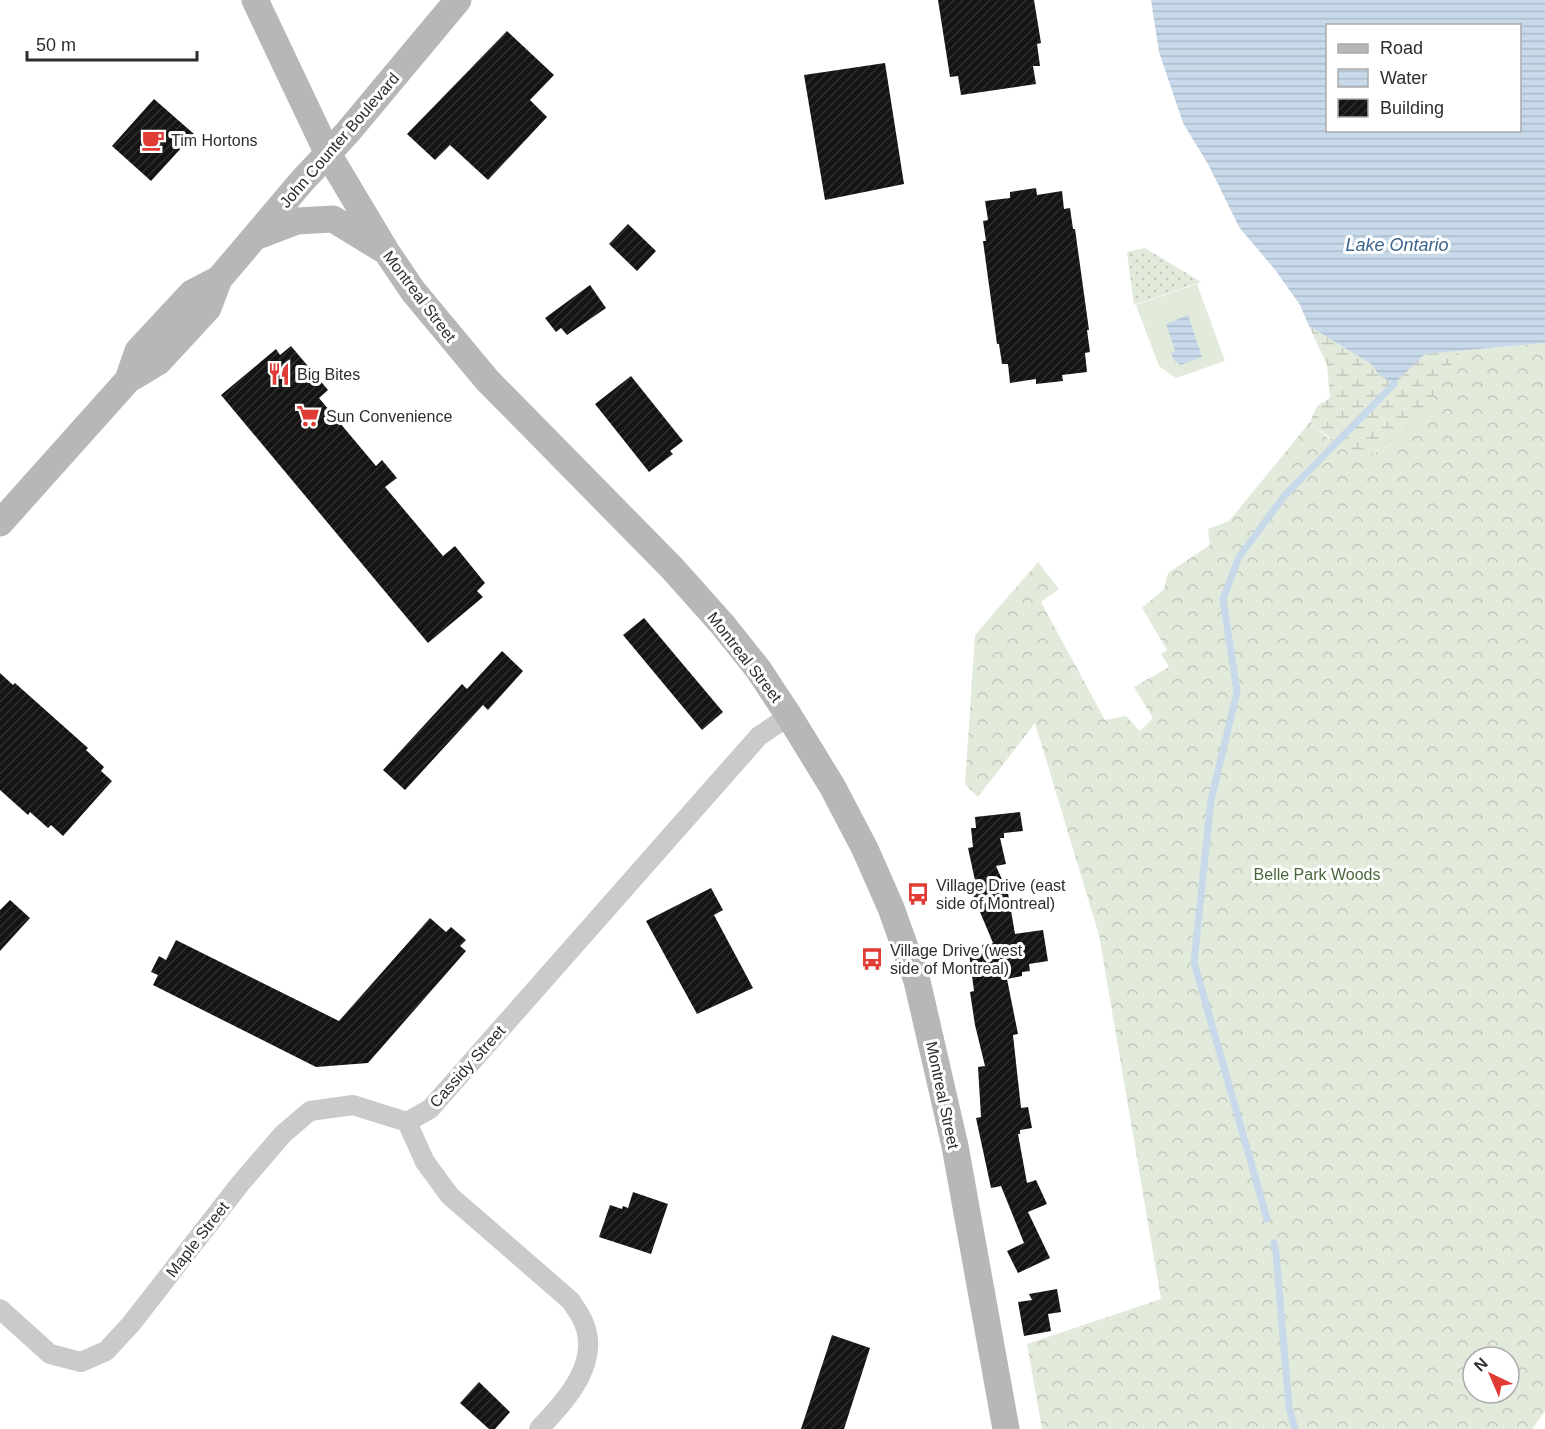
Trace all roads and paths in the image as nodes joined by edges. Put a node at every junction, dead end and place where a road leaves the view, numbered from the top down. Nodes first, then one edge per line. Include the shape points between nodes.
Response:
1 (255, 0) edge
2 (458, 0) edge
3 (328, 154) junction
4 (255, 238) junction
5 (386, 251) junction
6 (0, 523) edge
7 (789, 716) junction
8 (407, 1122) junction
9 (0, 1309) edge
10 (539, 1429) edge
11 (1006, 1429) edge

1 - 3 main road, Montreal Street
2 - 3 main road, John Counter Boulevard
3 - 4 main road, John Counter Boulevard
3 - 5 main road, Montreal Street
4 - 5 main road via 297,221 333,219
4 - 6 main road, John Counter Boulevard via 219,279 192,293 138,351 128,380
5 - 7 main road, Montreal Street via 413,291 487,380 722,624
7 - 8 street, Cassidy Street via 759,736 430,1109
7 - 11 main road, Montreal Street via 865,849 917,981 955,1146
8 - 9 street, Maple Street via 353,1105 310,1111 283,1134 240,1184 106,1351 81,1362 50,1354
8 - 10 street via 425,1162 450,1196 571,1301 584,1323 588,1344 584,1372 565,1401

